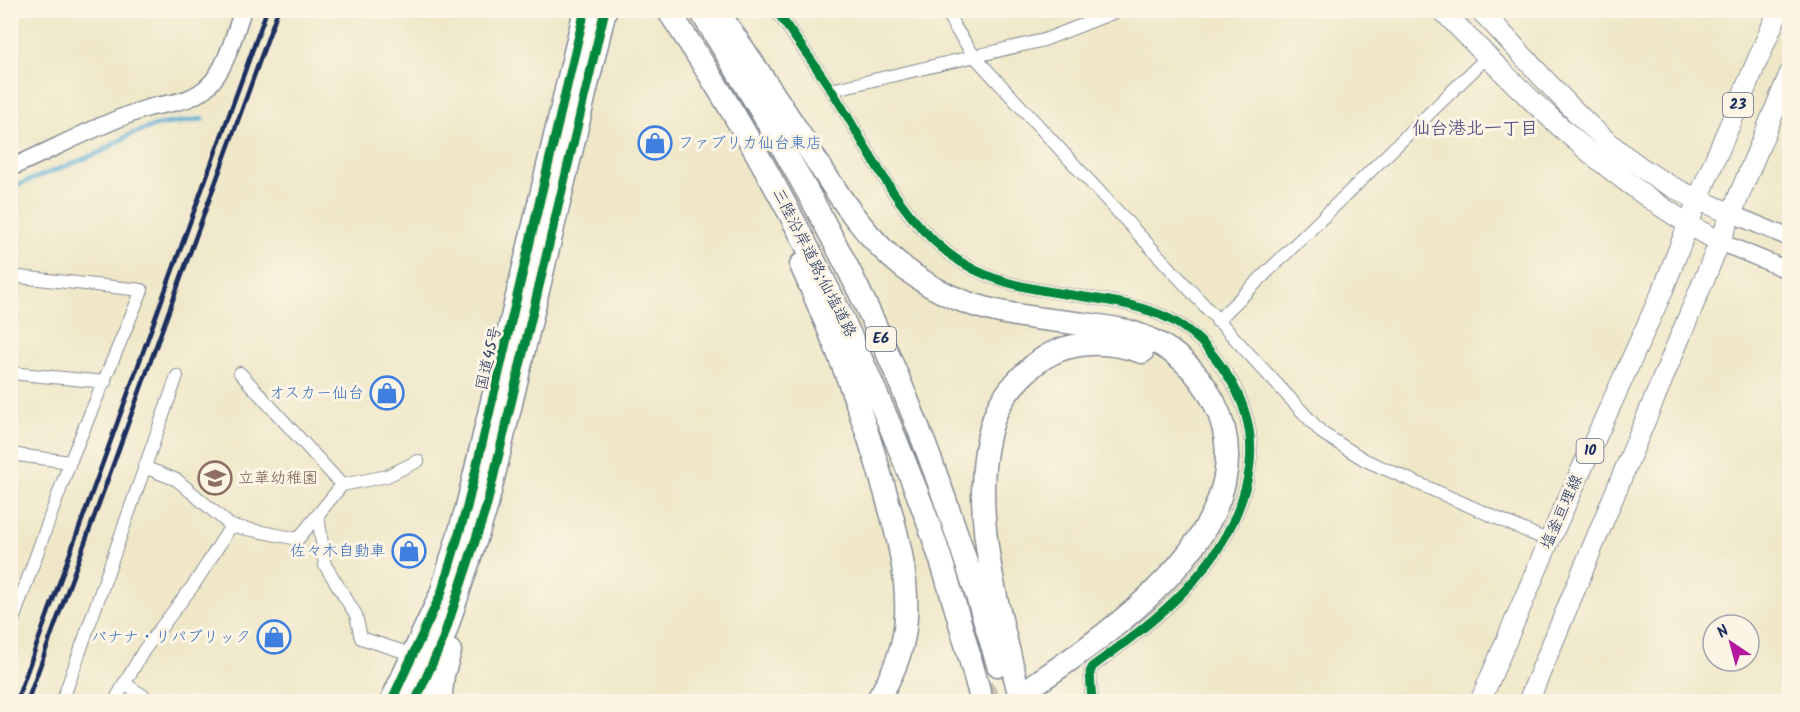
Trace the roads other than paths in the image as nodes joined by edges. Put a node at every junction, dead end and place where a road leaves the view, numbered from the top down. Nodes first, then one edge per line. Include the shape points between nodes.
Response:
1 (243, 10) edge
2 (585, 10) edge
3 (605, 10) edge
4 (700, 10) edge
5 (717, 10) edge
6 (776, 10) edge
7 (947, 10) edge
8 (1120, 10) edge
9 (1442, 10) edge
10 (1480, 10) edge
11 (1779, 10) edge
12 (676, 22) edge
13 (975, 57) junction
14 (1487, 57) junction
15 (1790, 73) edge
16 (831, 90) junction
17 (10, 168) edge
18 (1698, 199) junction
19 (1732, 214) junction
20 (1688, 225) junction
21 (1790, 238) edge
22 (1720, 242) junction
23 (1790, 271) edge
24 (10, 276) edge
25 (1217, 321) junction
26 (10, 373) edge
27 (240, 373) dead end
28 (177, 376) dead end
29 (105, 382) junction
30 (10, 454) edge
31 (418, 461) dead end
32 (70, 462) junction
33 (144, 467) junction
34 (342, 485) junction
35 (318, 514) junction
36 (231, 526) junction
37 (1549, 541) junction
38 (461, 587) junction
39 (10, 628) edge
40 (414, 656) junction
41 (124, 683) junction
42 (1020, 690) edge
43 (62, 702) edge
44 (114, 702) edge
45 (153, 702) edge
46 (391, 702) edge
47 (415, 702) edge
48 (440, 702) edge
49 (876, 702) edge
50 (982, 702) edge
51 (1092, 702) edge
52 (1480, 702) edge
53 (1528, 702) edge

1 - 17 street via 221,69 194,96 180,103 146,108
2 - 40 highway, 国道45号 via 467,507 441,594
3 - 38 highway, 国道45号 via 489,497
4 - 42 highway, 三陸沿岸道路;仙塩道路 / E6 via 833,238 898,376
5 - 42 highway via 851,212 892,258 936,290 987,311 1108,327 1158,343 1195,371 1217,409 1225,450 1221,492 1196,544 1175,570 1121,621
6 - 16 street
7 - 13 street
8 - 13 street via 1044,40
9 - 14 main road
10 - 18 main road via 1589,126 1625,157
11 - 18 main road, 23
12 - 49 highway via 797,257 825,319 875,454 904,566 906,618 895,667
12 - 50 highway, 三陸沿岸道路;仙塩道路 / E6 via 772,181 838,306 915,487
13 - 16 street
13 - 25 street
14 - 20 main road via 1589,153
14 - 25 street
15 - 19 main road, 23
16 - 51 street via 917,225 949,254 1008,284 1132,305 1164,316 1207,345 1244,407 1252,450 1242,501 1228,534 1190,587 1093,666
18 - 19 main road
18 - 20 main road, 塩釜亘理線 / 10
19 - 21 street
19 - 22 main road, 10
20 - 22 main road
20 - 37 main road, 塩釜亘理線 / 10 via 1663,290
22 - 23 street
22 - 53 main road, 10
24 - 29 street via 142,290
25 - 37 street via 1322,433 1365,460
26 - 29 street
27 - 34 street
28 - 33 street
29 - 32 street
30 - 32 street
31 - 34 street via 387,476
32 - 39 street
33 - 36 street via 177,480
33 - 43 street
34 - 35 street
35 - 36 street via 297,539
35 - 40 street via 325,565 356,615 361,638
36 - 41 street
37 - 52 main road, 塩釜亘理線 / 10
38 - 47 highway, 国道45号
38 - 48 highway
40 - 46 highway, 国道45号
41 - 44 street
41 - 45 street
42 - 42 highway via 1143,582 1178,544 1205,495 1210,450 1202,413 1183,381 1145,353 1124,346 1082,344 1040,360 998,408 983,474 987,539

